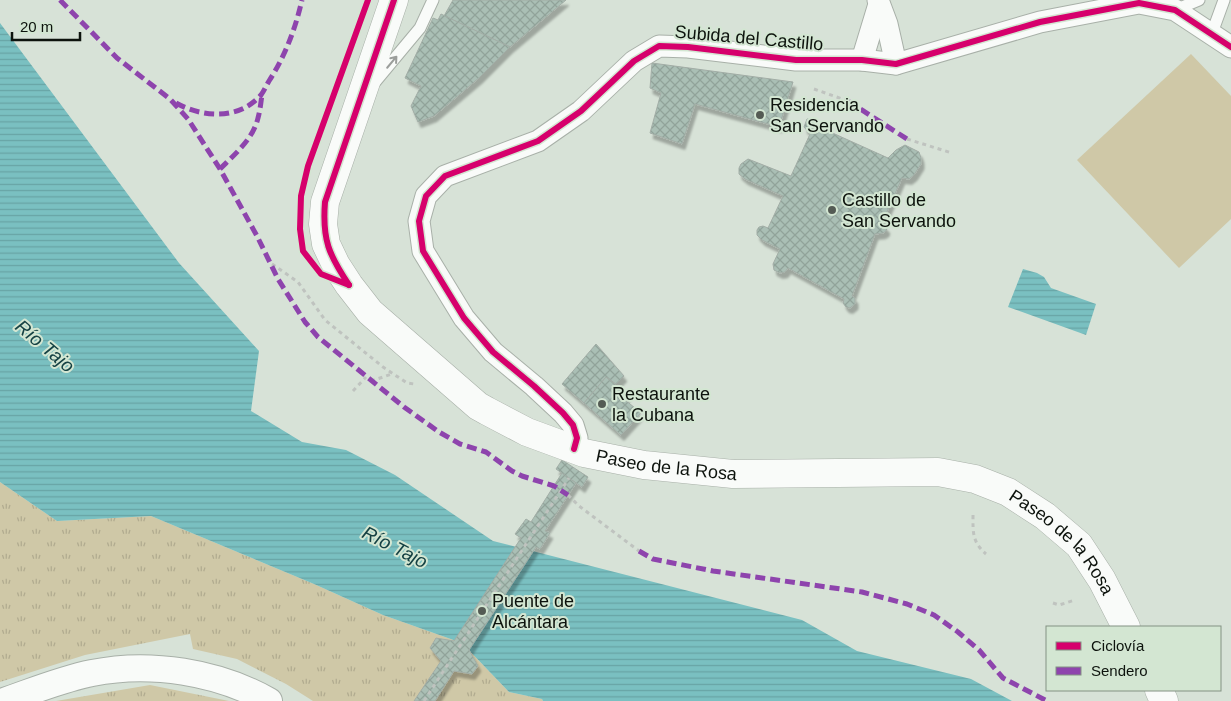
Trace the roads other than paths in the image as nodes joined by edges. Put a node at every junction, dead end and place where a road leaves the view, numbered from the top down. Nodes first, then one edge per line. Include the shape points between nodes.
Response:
1 (394, 0) edge
2 (433, 0) edge
3 (1199, 0) edge
4 (1224, 0) edge
5 (878, 2) edge
6 (1175, 10) junction
7 (1212, 33) junction
8 (1231, 46) edge
9 (862, 60) junction
10 (896, 64) junction
11 (361, 99) junction
12 (574, 449) junction
13 (1125, 626) edge
14 (4, 701) edge
15 (269, 701) edge

1 - 11 main road, Paseo de la Rosa
11 -> 2 lane via 420,28
3 - 6 lane
4 - 7 lane
5 - 9 street
5 - 10 street via 887,24
6 - 7 street
6 - 10 street via 1139,3 1040,22
7 - 8 street
9 - 10 street, Subida del Castillo
9 - 12 street, Subida del Castillo via 796,60 659,46 634,61 581,111 538,141 445,176 426,196 419,221 423,250 464,318 493,352 563,413 577,438
11 - 12 main road, Paseo de la Rosa via 325,202 323,224 326,244 336,265 370,312 478,406 527,432
12 - 13 main road, Paseo de la Rosa via 644,465 733,474 938,472 975,479 1016,497 1079,545 1102,580
14 - 15 street via 92,673 125,669 178,671 205,676

